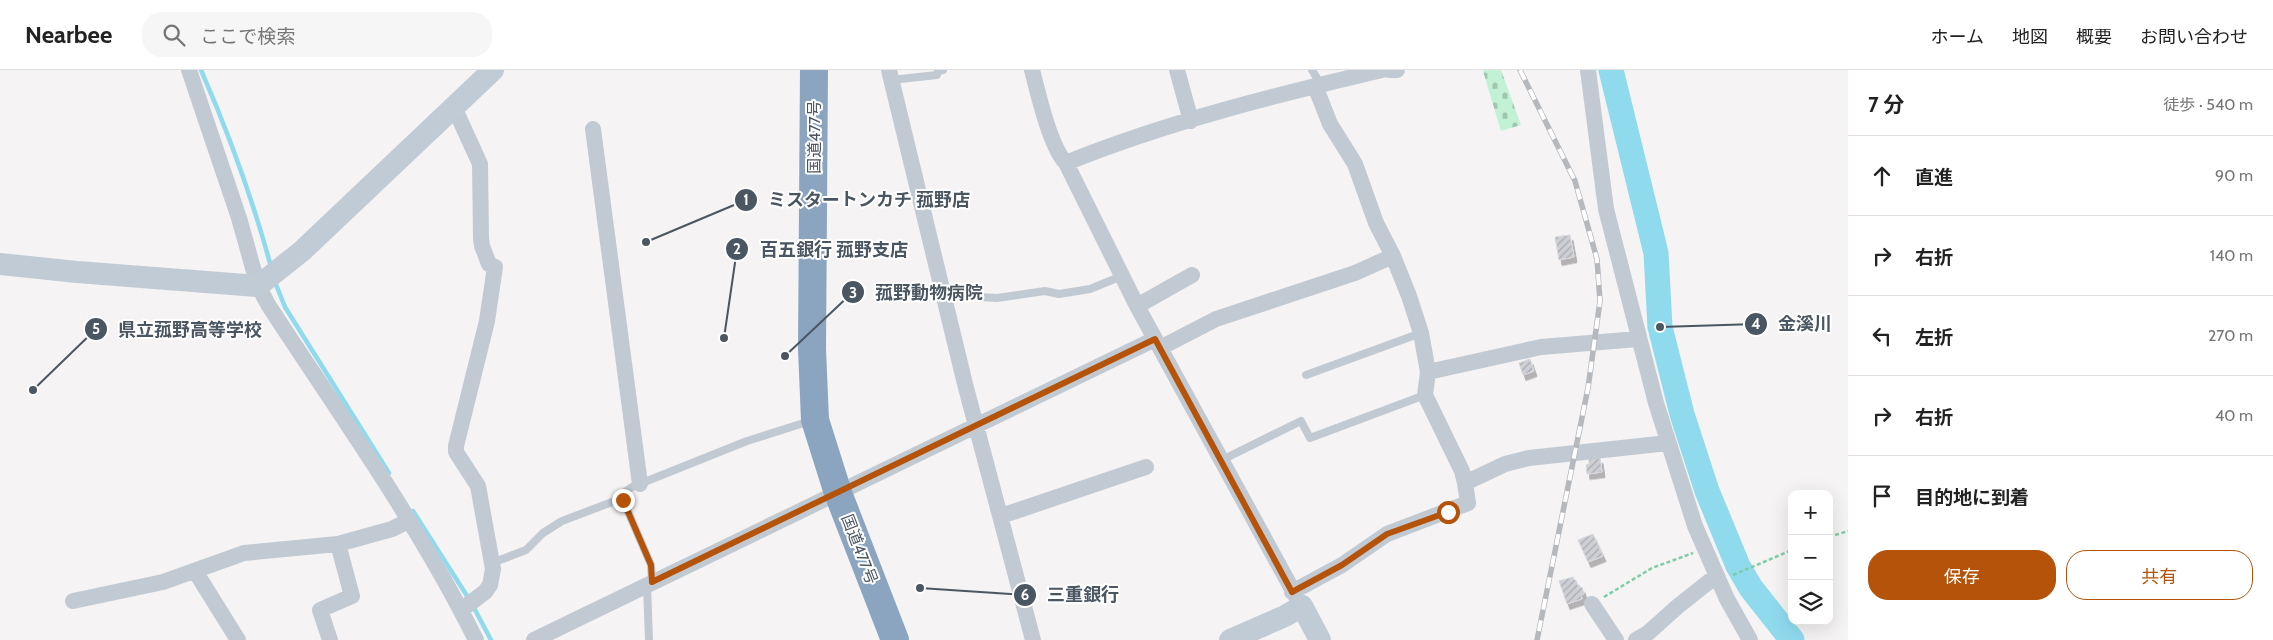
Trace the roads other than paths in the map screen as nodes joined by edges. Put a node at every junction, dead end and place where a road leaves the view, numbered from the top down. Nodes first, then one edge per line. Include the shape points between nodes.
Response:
1 (189, 70) edge
2 (493, 70) edge
3 (814, 70) edge
4 (943, 70) edge
5 (1032, 70) edge
6 (1177, 70) edge
7 (1382, 70) edge
8 (1389, 70) edge
9 (1397, 70) edge
10 (1588, 70) edge
11 (1353, 73) edge
12 (890, 75) edge
13 (1316, 80) edge
14 (454, 107) junction
15 (1191, 120) junction
16 (593, 129) dead end
17 (1066, 163) junction
18 (1393, 256) junction
19 (0, 264) edge
20 (1192, 275) dead end
21 (1122, 276) junction
22 (267, 280) junction
23 (944, 298) junction
24 (1137, 306) junction
25 (1421, 333) junction
26 (1638, 339) junction
27 (1157, 344) junction
28 (1428, 372) junction
29 (1306, 375) dead end
30 (1425, 395) junction
31 (815, 420) junction
32 (977, 424) junction
33 (1668, 443) junction
34 (1222, 460) junction
35 (1146, 467) dead end
36 (1466, 483) junction
37 (640, 484) junction
38 (838, 493) junction
39 (623, 500) junction
40 (1002, 516) junction
41 (408, 521) junction
42 (338, 544) junction
43 (492, 563) junction
44 (196, 571) junction
45 (1720, 578) junction
46 (650, 584) junction
47 (1297, 599) junction
48 (73, 600) dead end
49 (1592, 604) road end
50 (468, 606) junction
51 (238, 640) edge
52 (330, 640) edge
53 (476, 640) edge
54 (534, 640) edge
55 (648, 640) edge
56 (895, 640) edge
57 (1033, 640) edge
58 (1230, 640) edge
59 (1320, 640) edge
60 (1616, 640) edge
61 (1636, 640) edge
62 (1750, 640) edge

1 - 22 street via 239,218
2 - 14 street
3 - 31 highway, 国道477号 via 812,349
4 - 12 lane via 937,75
5 - 17 street via 1050,130
6 - 15 street
7 - 11 street
8 - 9 street
10 - 26 street via 1606,209
11 - 13 street
12 - 23 street
13 - 15 street
13 - 18 street via 1330,124 1355,164 1376,223
14 - 22 street
14 - 43 street via 480,164 482,246 489,264 495,267 487,321 456,446 456,452 478,486
15 - 17 street via 1119,142
16 - 37 street
17 - 21 street
18 - 25 street
18 - 27 street via 1355,273 1216,319
19 - 22 street via 76,272
20 - 24 street
21 - 23 lane via 1090,289 1059,294 1045,291 997,298 972,294
21 - 24 street
22 - 41 street via 269,306
23 - 32 street
24 - 27 street
25 - 28 street
25 - 29 lane
26 - 28 street via 1541,347
26 - 33 street
27 - 32 street
27 - 34 street
28 - 30 street
30 - 34 lane via 1310,438 1301,421
30 - 36 street
31 - 37 lane via 747,441
31 - 38 highway, 国道477号
32 - 38 street
32 - 40 street
33 - 36 street via 1529,458 1505,464
33 - 45 street via 1695,526
34 - 47 street
35 - 40 street
36 - 47 street via 1468,503 1387,534
37 - 39 lane via 625,492
38 - 46 street
38 - 56 highway, 国道477号
39 - 43 lane via 562,521 543,533 526,550
39 - 46 lane via 651,565
40 - 57 street
41 - 42 street via 392,529
41 - 50 street
42 - 44 street via 244,553
42 - 52 street via 352,596 320,610
43 - 50 street via 490,584
44 - 48 street via 163,582
44 - 51 street
45 - 61 street
45 - 62 street
46 - 54 street
46 - 55 lane
47 - 58 street via 1285,616
47 - 59 street
49 - 60 street
50 - 53 street

